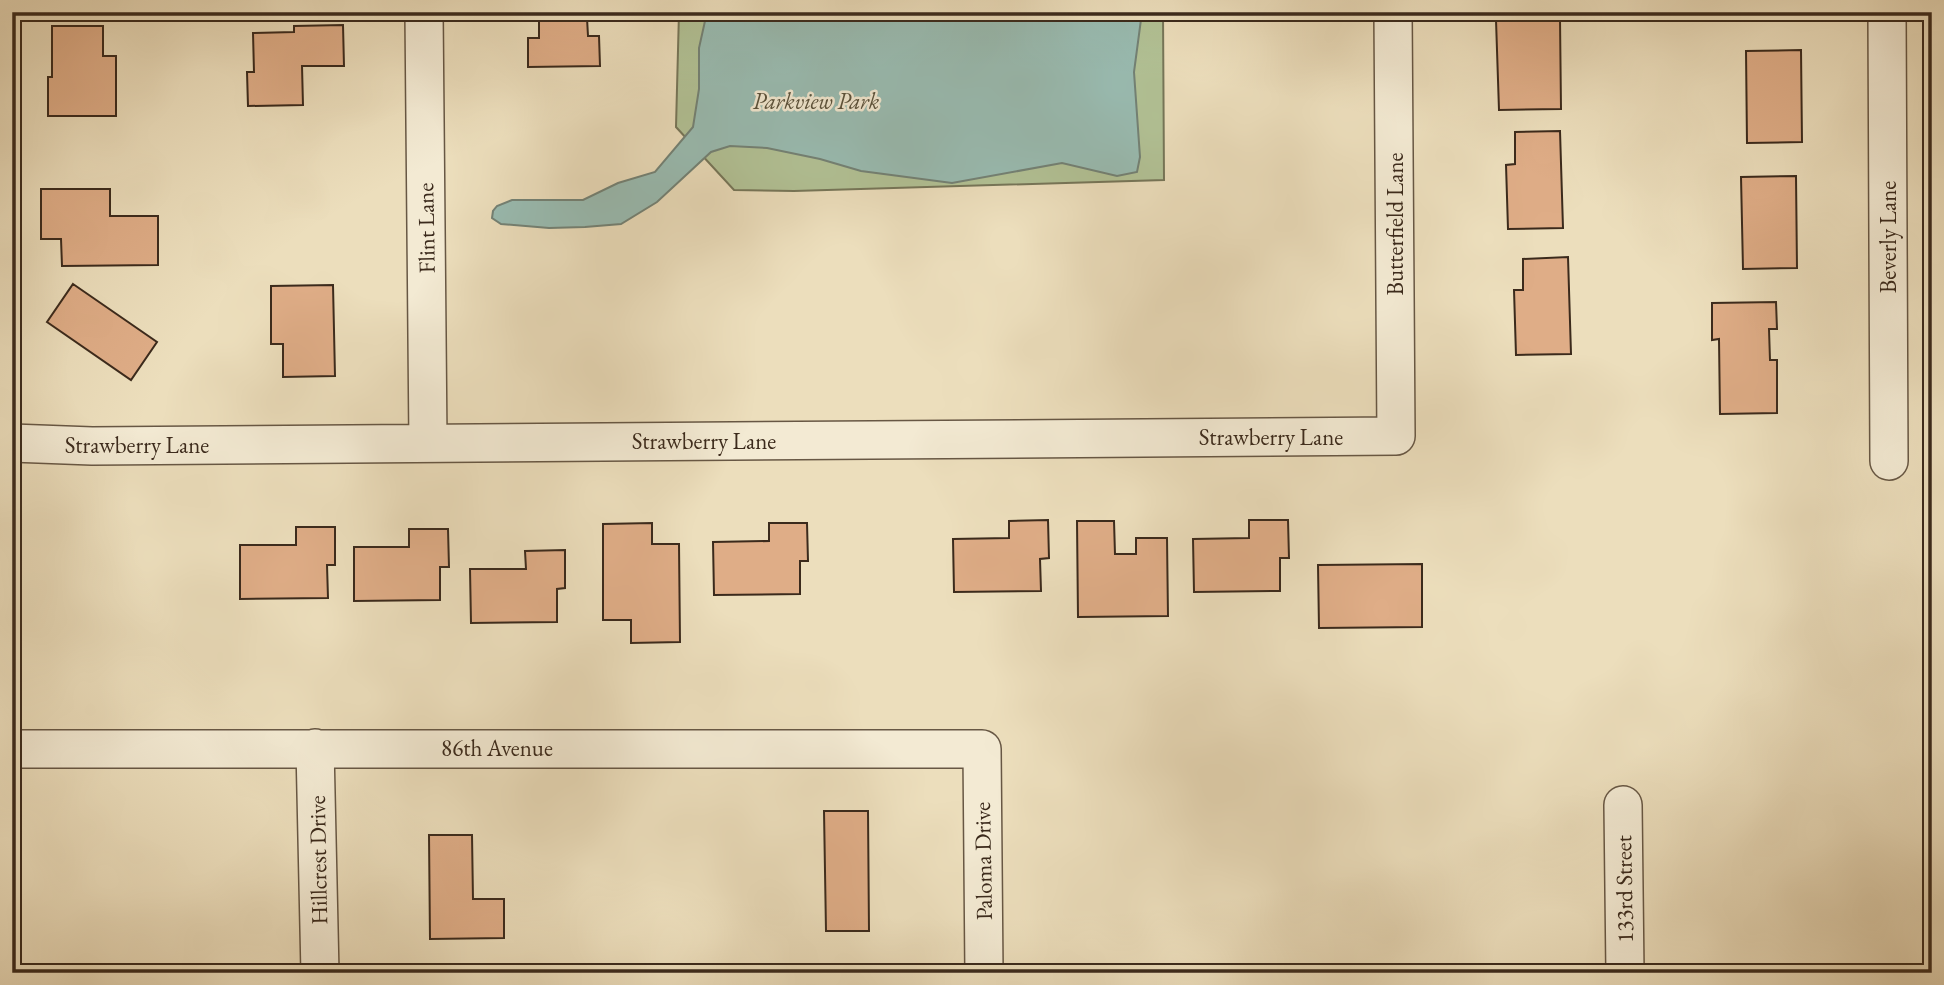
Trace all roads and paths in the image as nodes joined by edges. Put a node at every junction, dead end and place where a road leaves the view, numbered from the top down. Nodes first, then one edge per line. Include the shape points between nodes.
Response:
1 (424, 12) edge
2 (1394, 12) edge
3 (1887, 12) edge
4 (1396, 436) joint
5 (12, 443) edge
6 (428, 443) junction
7 (1889, 461) dead end
8 (315, 748) junction
9 (12, 749) edge
10 (982, 749) joint
11 (1623, 805) dead end
12 (320, 973) edge
13 (984, 973) edge
14 (1625, 973) edge

1 - 6 street, Flint Lane
2 - 4 street, Butterfield Lane
3 - 7 street, Beverly Lane
4 - 6 street, Strawberry Lane
5 - 6 street, Strawberry Lane
8 - 9 street, 86th Avenue
8 - 10 street, 86th Avenue
8 - 12 street, Hillcrest Drive
10 - 13 street, Paloma Drive
11 - 14 street, 133rd Street

